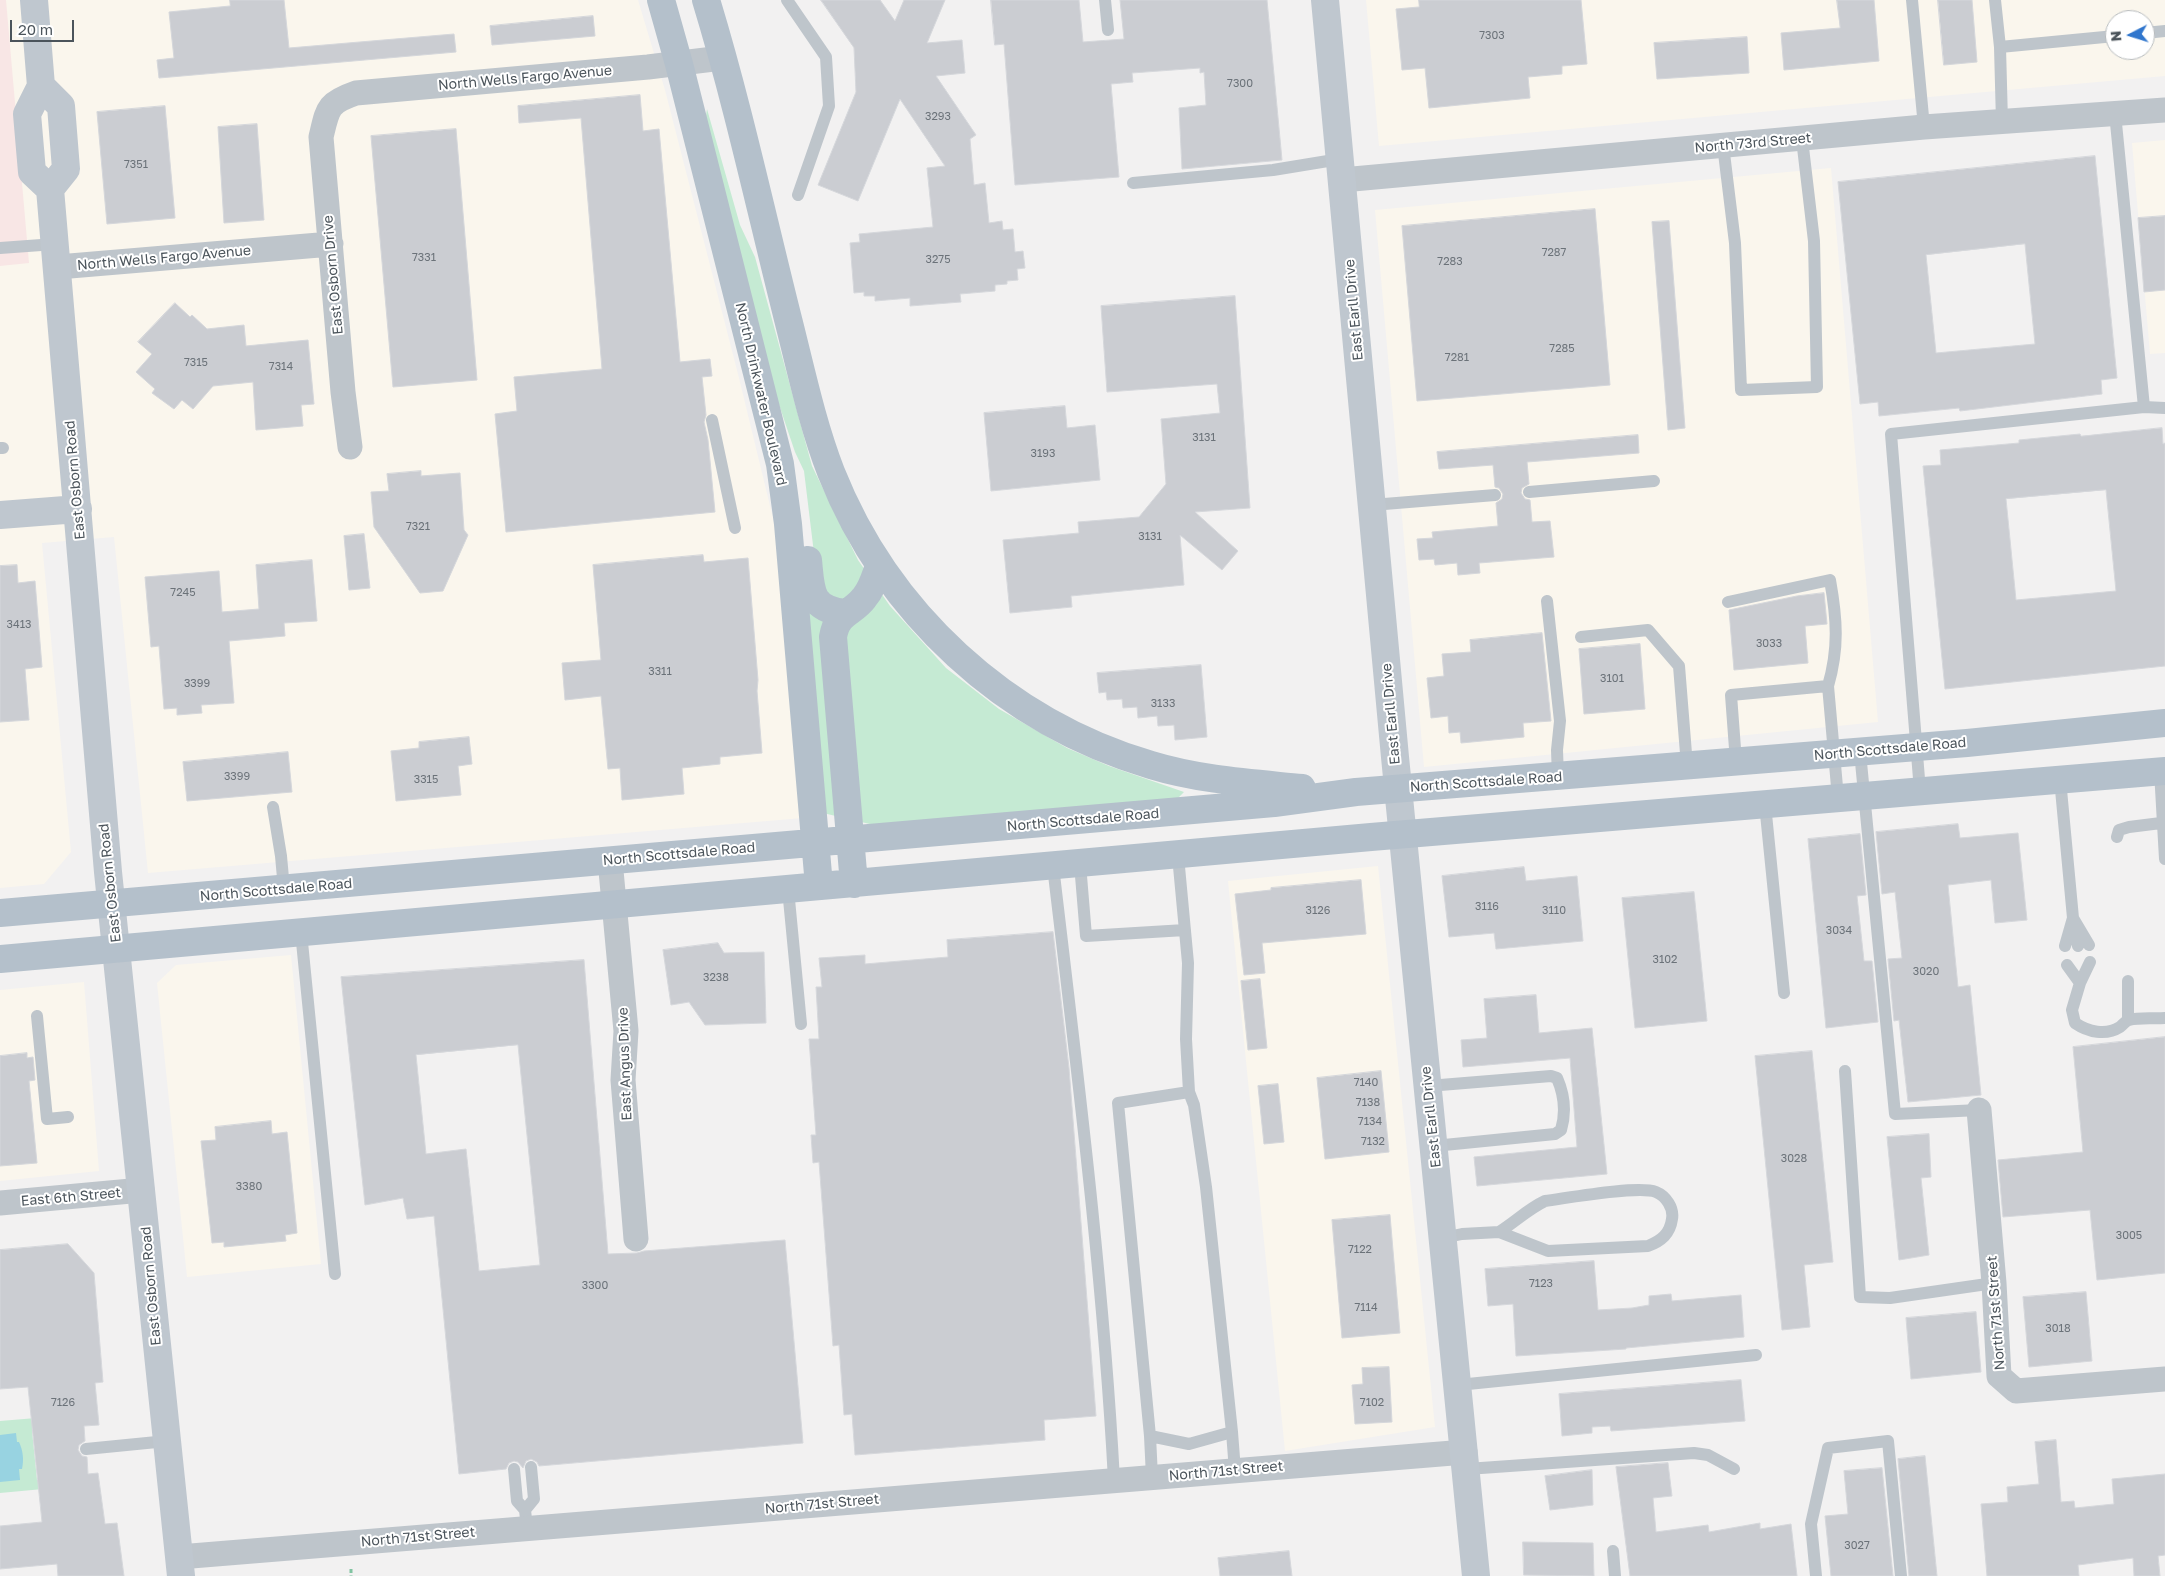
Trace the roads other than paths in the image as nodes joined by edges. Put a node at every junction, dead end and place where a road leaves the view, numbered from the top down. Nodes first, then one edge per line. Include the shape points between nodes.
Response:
1 (34, 0) edge
2 (661, 0) edge
3 (706, 0) edge
4 (787, 0) edge
5 (1106, 0) edge
6 (1325, 0) edge
7 (1912, 0) edge
8 (1995, 0) edge
9 (1108, 30) dead end
10 (2105, 37) edge
11 (2000, 47) junction
12 (722, 58) junction
13 (679, 64) junction
14 (331, 105) joint
15 (2165, 110) edge
16 (2115, 113) junction
17 (2002, 122) junction
18 (1924, 127) junction
19 (1802, 139) junction
20 (1723, 145) junction
21 (1341, 169) junction
22 (1133, 183) dead end
23 (798, 195) dead end
24 (331, 244) junction
25 (0, 248) edge
26 (56, 255) junction
27 (2144, 408) junction
28 (2165, 408) edge
29 (712, 420) dead end
30 (776, 446) junction
31 (350, 447) dead end
32 (1654, 481) dead end
33 (1529, 492) dead end
34 (1496, 494) dead end
35 (1372, 505) junction
36 (78, 509) junction
37 (0, 515) edge
38 (734, 528) dead end
39 (879, 566) junction
40 (1547, 601) dead end
41 (1728, 602) dead end
42 (845, 613) junction
43 (1581, 637) dead end
44 (1828, 686) junction
45 (2165, 723) edge
46 (1916, 747) junction
47 (1847, 753) junction
48 (1736, 762) junction
49 (1687, 766) junction
50 (2162, 771) edge
51 (1558, 777) junction
52 (2060, 779) junction
53 (1398, 789) junction
54 (1920, 791) junction
55 (1356, 792) junction
56 (1851, 797) junction
57 (1765, 804) junction
58 (272, 807) dead end
59 (2161, 823) junction
60 (1402, 835) junction
61 (2117, 837) dead end
62 (850, 840) junction
63 (815, 843) junction
64 (1178, 856) junction
65 (2165, 859) edge
66 (610, 860) junction
67 (1066, 865) junction
68 (854, 884) junction
69 (819, 886) junction
70 (284, 889) junction
71 (788, 889) junction
72 (112, 902) junction
73 (614, 903) junction
74 (0, 913) edge
75 (2073, 918) junction
76 (1185, 930) junction
77 (301, 932) junction
78 (2083, 945) dead end
79 (2065, 946) dead end
80 (117, 948) junction
81 (0, 959) edge
82 (2128, 981) dead end
83 (2080, 983) junction
84 (1784, 993) dead end
85 (37, 1016) dead end
86 (2165, 1018) edge
87 (2128, 1020) junction
88 (801, 1024) dead end
89 (1845, 1071) dead end
90 (1428, 1086) junction
91 (1189, 1092) junction
92 (1979, 1110) joint
93 (68, 1117) dead end
94 (1434, 1146) junction
95 (142, 1190) junction
96 (0, 1203) edge
97 (1499, 1232) junction
98 (1443, 1238) junction
99 (636, 1239) dead end
100 (335, 1274) dead end
101 (1994, 1283) junction
102 (1756, 1355) dead end
103 (2165, 1379) edge
104 (1458, 1386) junction
105 (1232, 1432) junction
106 (1150, 1436) junction
107 (167, 1441) junction
108 (86, 1449) dead end
109 (1466, 1461) junction
110 (531, 1467) dead end
111 (514, 1469) dead end
112 (1734, 1469) dead end
113 (1235, 1471) junction
114 (1152, 1477) junction
115 (1114, 1480) junction
116 (526, 1519) junction
117 (1613, 1551) dead end
118 (180, 1566) edge
119 (1476, 1576) edge
120 (1615, 1576) edge
121 (1816, 1576) edge
122 (1901, 1576) edge

1 - 26 street, East Osborn Road via 41,86 27,114 32,172 50,189
2 - 13 main road, North Drinkwater Boulevard
3 - 12 main road
4 - 23 lane via 826,57 829,106
5 - 9 lane
6 - 21 street, East Earll Drive
7 - 18 lane
8 - 11 lane
10 - 11 lane
11 - 17 lane
12 - 13 street, North Wells Fargo Avenue
12 - 39 main road via 818,432 845,505
13 - 14 street, North Wells Fargo Avenue via 356,93
13 - 30 main road, North Drinkwater Boulevard
14 - 24 street, East Osborn Drive via 321,137
15 - 16 street, North 73rd Street
16 - 17 street, North 73rd Street
16 - 27 lane
17 - 18 street, North 73rd Street
18 - 19 street, North 73rd Street
19 - 20 street, North 73rd Street
19 - 20 lane via 1814,241 1817,387 1741,390 1736,252
20 - 21 street, North 73rd Street
21 - 22 lane via 1273,170
21 - 35 street, East Earll Drive
24 - 26 street, North Wells Fargo Avenue
24 - 31 street, East Osborn Drive
25 - 26 lane
26 - 36 street, East Osborn Road
27 - 28 lane
27 - 46 lane via 1891,434
29 - 38 lane
30 - 42 main road via 804,520 812,595 825,608
30 - 63 main road, North Drinkwater Boulevard via 788,524
32 - 33 lane
34 - 35 lane
35 - 53 street, East Earll Drive
36 - 37 street
36 - 72 street, East Osborn Road
39 - 42 main road via 866,596
39 - 55 main road via 927,627 982,678 1046,721 1080,738 1133,760 1192,774 1250,783
40 - 51 lane via 1560,721
41 - 44 lane via 1830,580 1837,638
42 - 62 main road via 834,630 833,644
43 - 49 lane via 1648,630 1679,666
44 - 47 lane
44 - 48 lane via 1731,695
45 - 46 main road, North Scottsdale Road
46 - 47 main road, North Scottsdale Road
46 - 54 lane
47 - 48 main road, North Scottsdale Road
47 - 56 lane
47 - 56 lane
48 - 49 main road, North Scottsdale Road
49 - 51 main road, North Scottsdale Road
50 - 52 main road
50 - 59 lane
51 - 53 main road, North Scottsdale Road
52 - 54 main road
52 - 75 lane
53 - 55 main road, North Scottsdale Road
53 - 60 street, East Earll Drive
54 - 56 main road
55 - 62 main road, North Scottsdale Road via 1274,803
56 - 57 main road
56 - 92 lane via 1895,1114
57 - 60 main road
57 - 84 lane
58 - 70 lane
59 - 61 lane via 2129,826 2119,830
59 - 65 lane
60 - 64 main road
60 - 90 street, East Earll Drive
62 - 63 main road, North Scottsdale Road
62 - 68 main road
63 - 66 main road, North Scottsdale Road
63 - 69 main road, North Drinkwater Boulevard
64 - 67 main road
64 - 76 lane
66 - 70 main road, North Scottsdale Road
66 - 73 street, East Angus Drive
67 - 68 main road
67 - 76 lane via 1086,936
67 - 115 lane
68 - 69 main road
69 - 71 main road
70 - 72 main road, North Scottsdale Road
71 - 73 main road
71 - 88 lane
72 - 74 main road, North Scottsdale Road
72 - 80 street, East Osborn Road
73 - 77 main road
73 - 99 street, East Angus Drive via 626,1031 623,1080
75 - 78 lane
75 - 79 lane
76 - 91 lane
77 - 80 main road
77 - 100 lane
80 - 81 main road
80 - 95 street, East Osborn Road
82 - 87 lane
83 - 83 lane via 2079,964
83 - 87 lane via 2072,1010 2075,1023 2088,1030 2108,1032
85 - 93 lane via 47,1119
86 - 87 lane
89 - 101 lane via 1860,1297 1890,1298
90 - 94 street, East Earll Drive
90 - 94 lane via 1551,1076 1557,1078 1561,1088 1564,1110 1561,1130 1555,1134
91 - 105 lane via 1194,1105 1206,1187
91 - 106 lane via 1118,1103
92 - 101 street, North 71st Street
94 - 98 street, East Earll Drive
95 - 96 street, East 6th Street
95 - 107 street, East Osborn Road
97 - 97 lane via 1545,1201 1642,1189 1663,1196 1670,1205 1672,1218 1667,1235 1648,1246 1548,1251
97 - 98 lane
98 - 104 street, East Earll Drive
101 - 103 street, North 71st Street via 1999,1376 2016,1391
102 - 104 lane
104 - 109 street, East Earll Drive
105 - 106 lane via 1189,1444
105 - 113 lane
106 - 114 lane
107 - 108 lane
107 - 118 street, East Osborn Road
109 - 112 lane via 1694,1453
109 - 113 street, North 71st Street
109 - 119 street, East Earll Drive
110 - 116 lane via 534,1499
111 - 116 lane via 517,1500
113 - 114 street, North 71st Street
114 - 115 street, North 71st Street
115 - 116 street, North 71st Street
116 - 118 street, North 71st Street
117 - 120 lane
121 - 122 lane via 1811,1524 1828,1448 1888,1441

